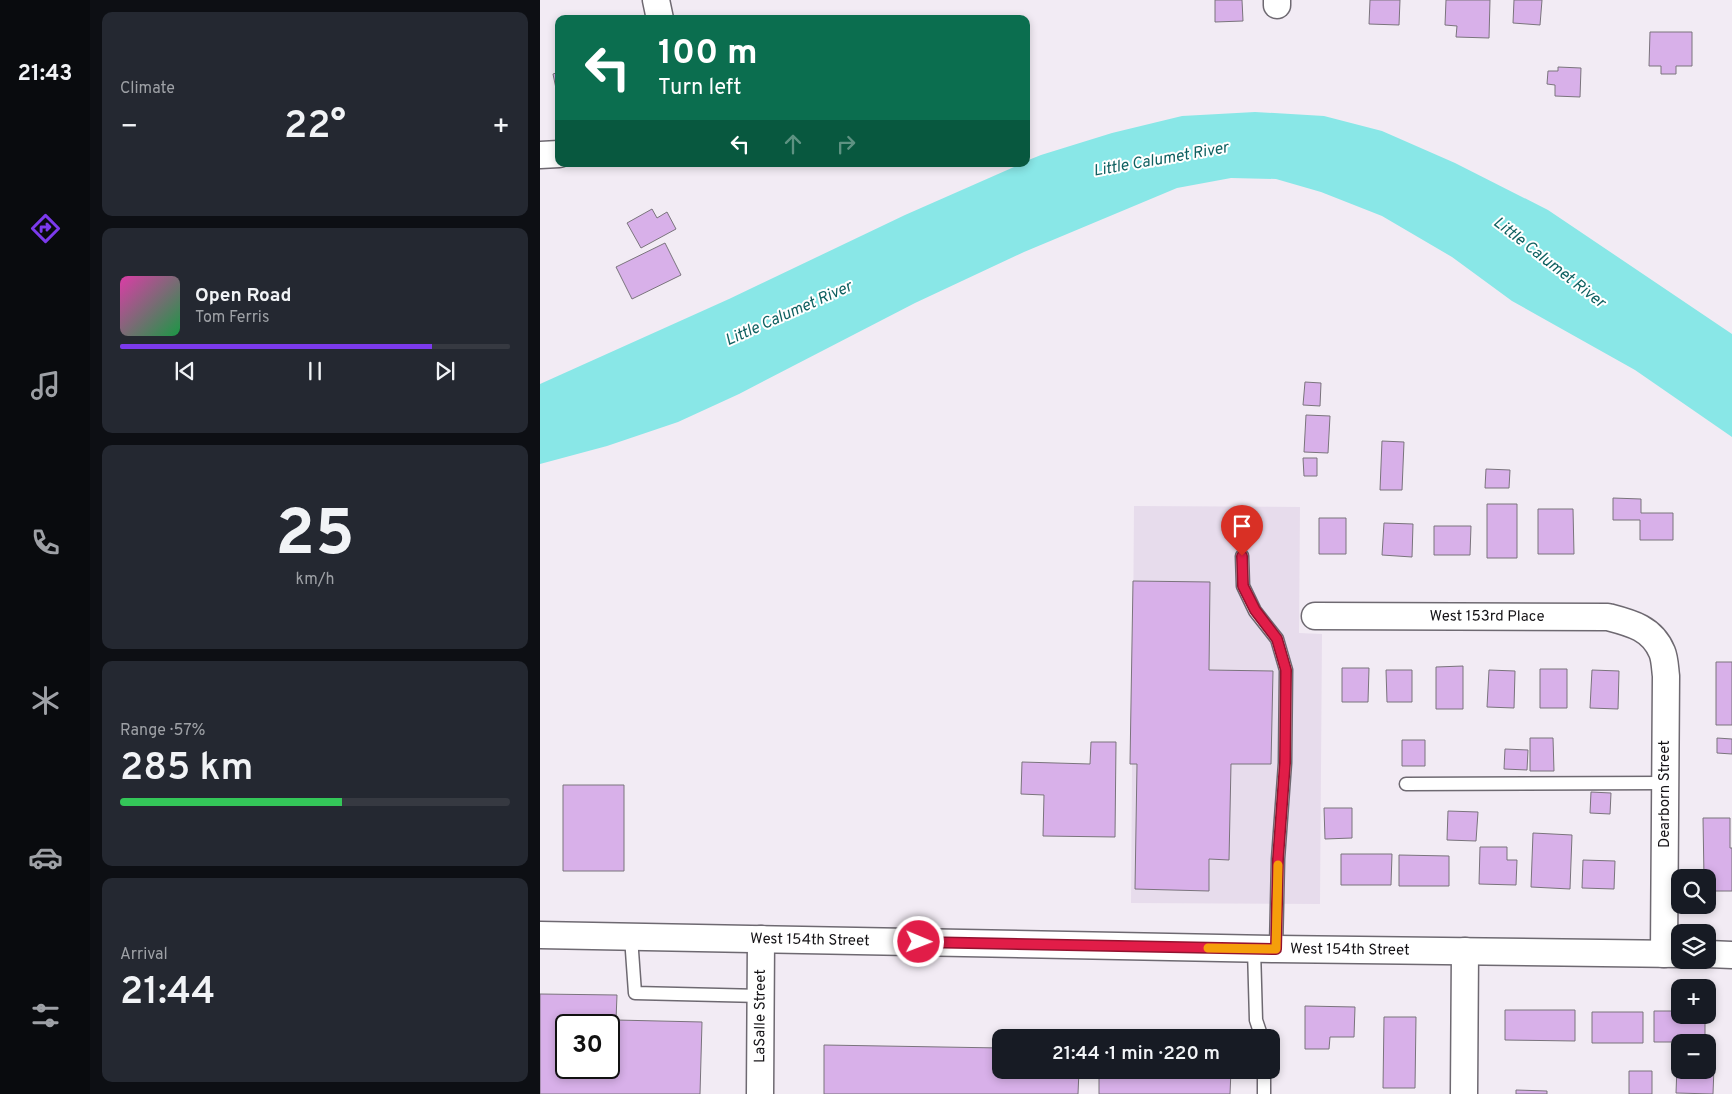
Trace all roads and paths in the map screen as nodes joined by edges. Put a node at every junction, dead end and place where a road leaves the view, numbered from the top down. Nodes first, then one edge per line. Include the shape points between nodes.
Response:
1 (656, 0) edge
2 (659, 15) edge
3 (555, 154) edge
4 (540, 155) edge
5 (1242, 556) dead end
6 (1315, 616) dead end
7 (1654, 637) joint
8 (1665, 783) junction
9 (1406, 784) dead end
10 (1671, 930) edge
11 (540, 935) edge
12 (632, 937) junction
13 (762, 939) junction
14 (1265, 949) junction
15 (1465, 951) junction
16 (1671, 954) edge
17 (1716, 954) edge
18 (1732, 954) edge
19 (761, 996) junction
20 (1259, 1029) edge
21 (1264, 1079) edge
22 (760, 1094) edge
23 (1264, 1094) edge
24 (1464, 1094) edge

1 - 2 street
3 - 4 street
5 - 14 lane via 1243,586 1255,610 1277,639 1286,670 1285,763 1278,859
6 - 7 street, West 153rd Place via 1608,617 1633,623
7 - 8 street, Dearborn Street via 1663,654 1666,676
8 - 9 lane
8 - 10 street, Dearborn Street
11 - 12 street, West 154th Street
12 - 13 street, West 154th Street
12 - 19 lane via 635,993
13 - 14 street, West 154th Street
13 - 19 street, LaSalle Street
14 - 15 street, West 154th Street
14 - 20 lane via 1256,1020
15 - 16 street, West 154th Street
15 - 24 street
17 - 18 street
19 - 22 street, LaSalle Street
21 - 23 lane

